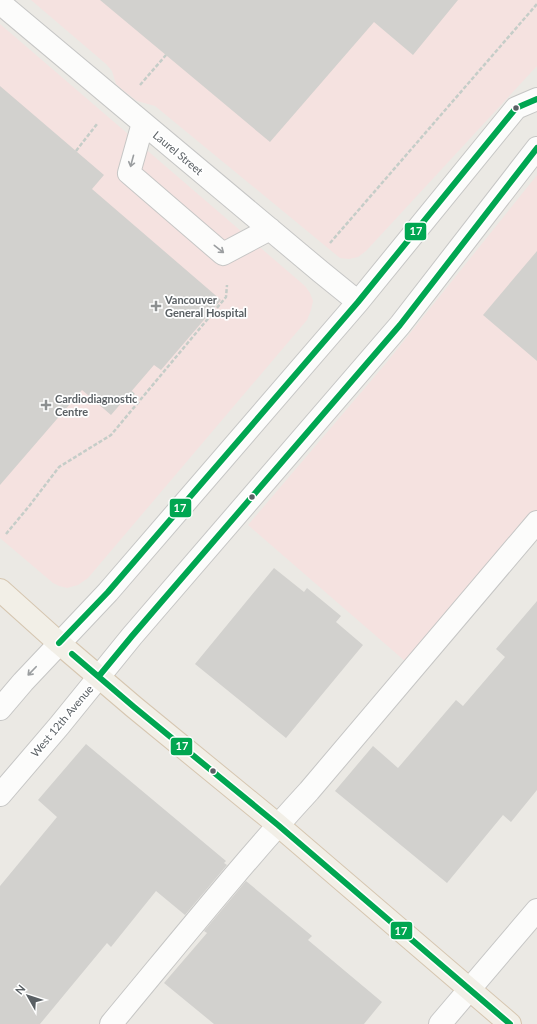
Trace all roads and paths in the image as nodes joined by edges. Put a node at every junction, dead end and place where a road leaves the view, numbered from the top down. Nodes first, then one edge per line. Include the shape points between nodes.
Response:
1 (0, 3) edge
2 (537, 4) edge
3 (166, 56) dead end
4 (140, 85) dead end
5 (537, 99) edge
6 (97, 124) dead end
7 (143, 124) junction
8 (537, 148) edge
9 (76, 151) dead end
10 (270, 229) junction
11 (327, 246) dead end
12 (226, 285) dead end
13 (358, 302) junction
14 (131, 392) dead end
15 (140, 400) junction
16 (537, 522) edge
17 (6, 534) dead end
18 (0, 590) edge
19 (59, 643) junction
20 (99, 676) junction
21 (0, 709) edge
22 (0, 795) edge
23 (278, 825) junction
24 (537, 910) edge
25 (470, 990) junction
26 (111, 1024) edge
27 (440, 1024) edge
28 (510, 1024) edge

1 - 7 street, Laurel Street
2 - 11 path
3 - 4 path
5 - 13 street via 516,108
6 - 9 path
7 - 10 street, Laurel Street
7 -> 10 street via 129,173 223,254
8 - 20 street, West 12th Avenue via 400,325
10 - 13 street, Laurel Street
12 - 15 path via 226,297
13 - 19 street via 108,592
14 - 15 path
15 - 17 path via 111,435 59,468
16 - 23 street
18 - 19 main road
19 - 20 main road
19 -> 21 street
20 - 22 street, West 12th Avenue
20 - 23 main road
23 - 25 main road
23 - 26 street
24 - 25 street
25 - 27 street
25 - 28 main road

